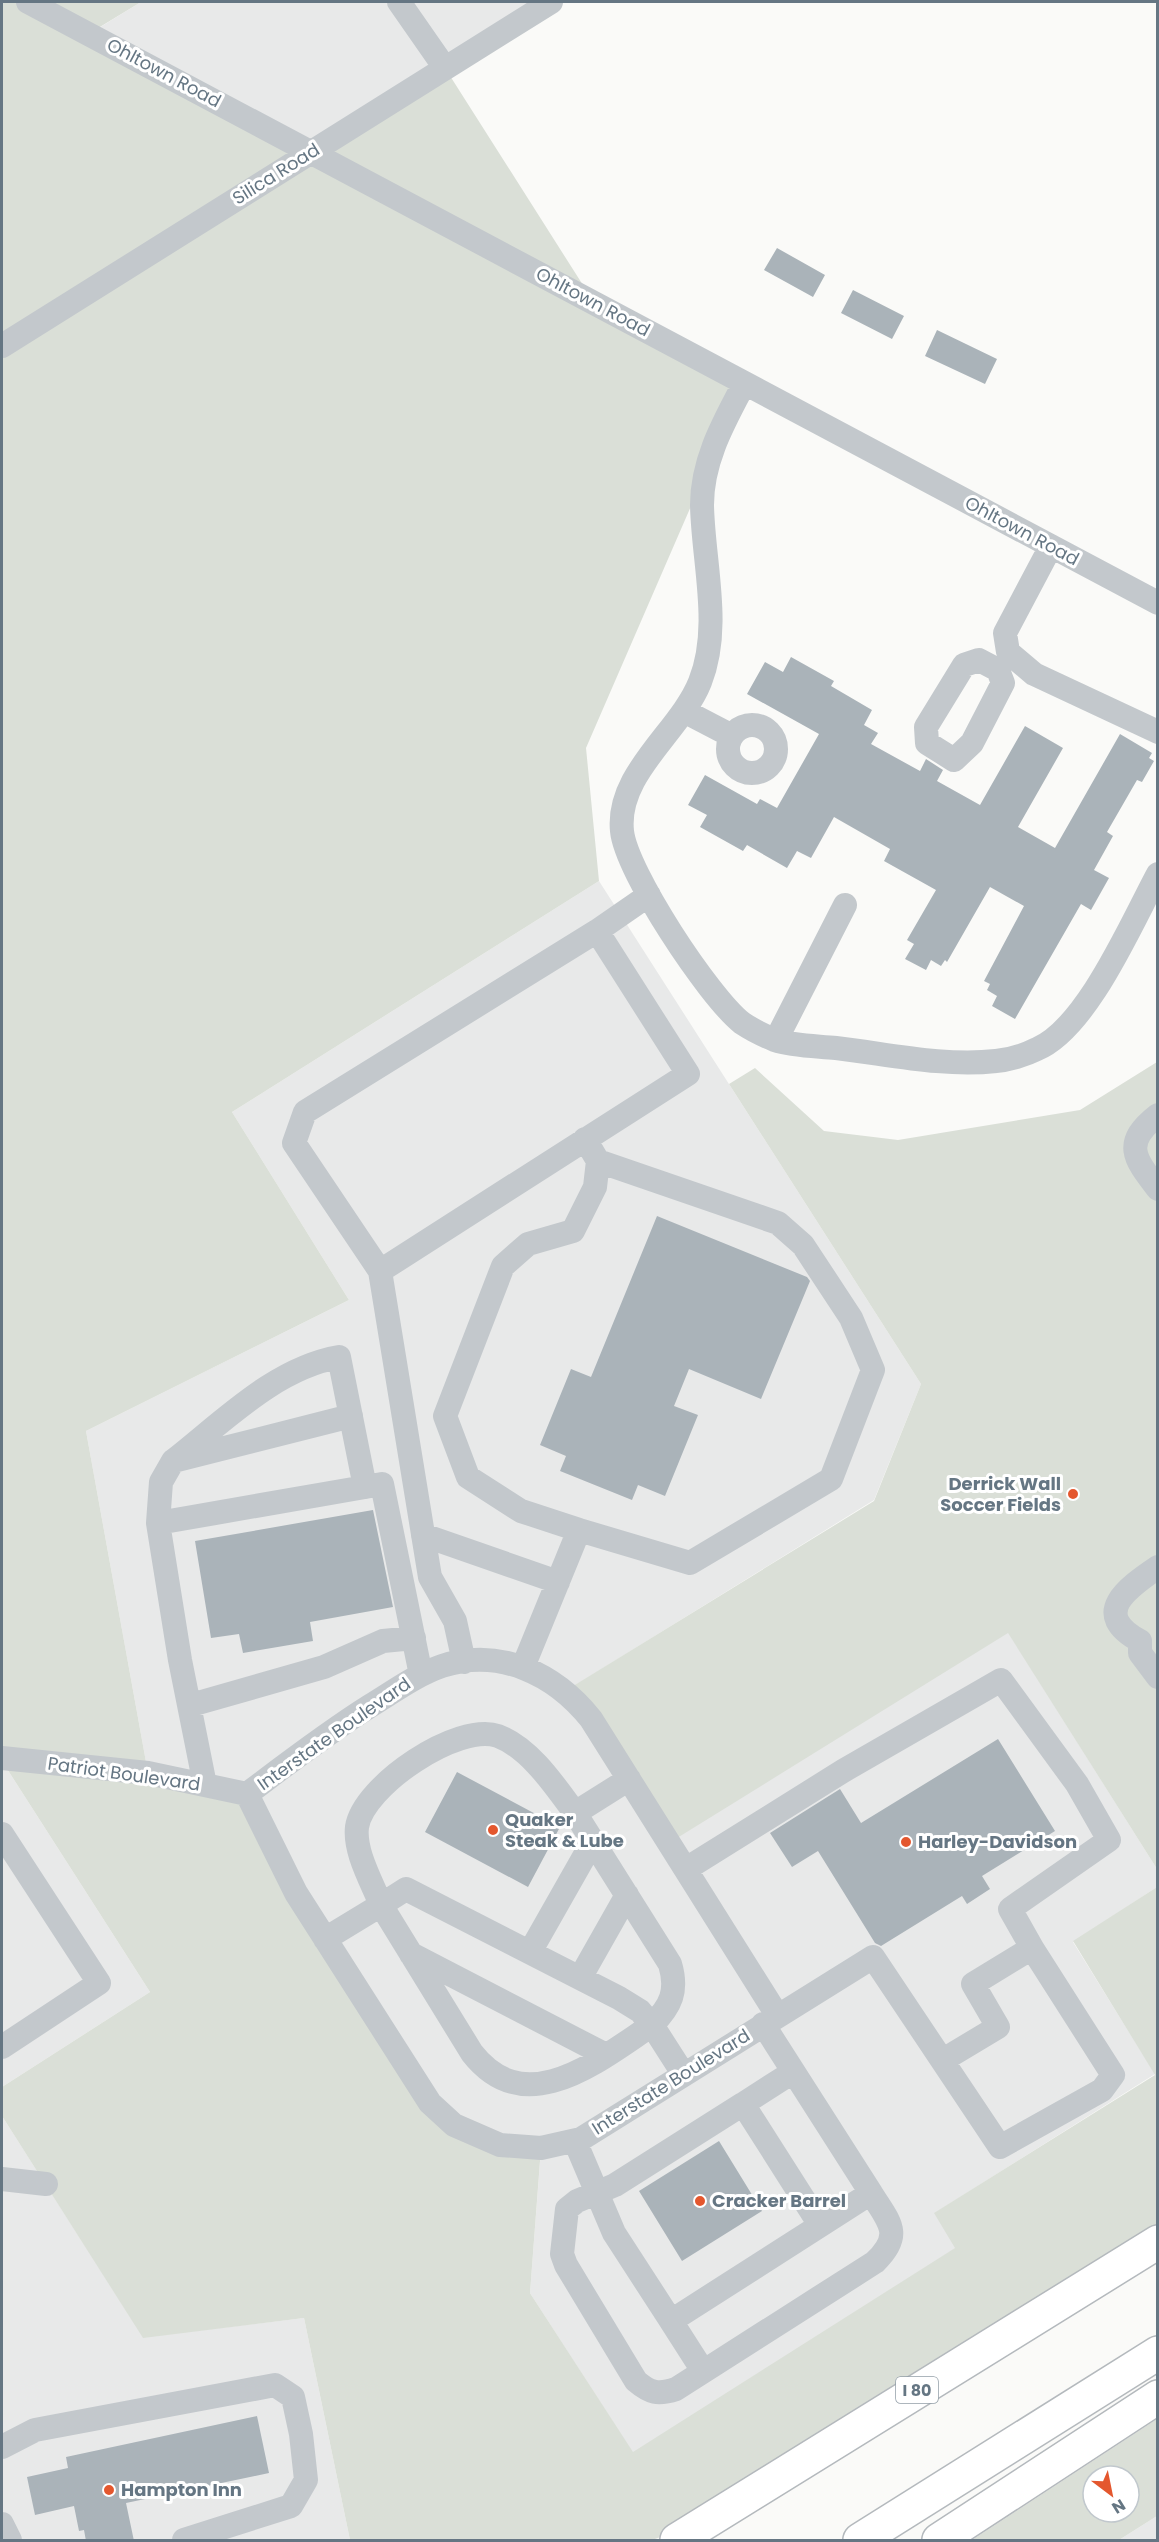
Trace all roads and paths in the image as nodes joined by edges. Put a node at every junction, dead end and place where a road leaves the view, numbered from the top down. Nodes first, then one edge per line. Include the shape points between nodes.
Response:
1 (28, 2) edge
2 (399, 2) edge
3 (551, 2) edge
4 (445, 68) junction
5 (312, 151) junction
6 (2, 346) edge
7 (744, 384) junction
8 (1051, 546) junction
9 (1158, 603) edge
10 (684, 711) junction
11 (1158, 732) edge
12 (732, 736) dead end
13 (1158, 874) edge
14 (650, 895) junction
15 (845, 905) dead end
16 (597, 931) junction
17 (776, 1040) junction
18 (1158, 1115) edge
19 (585, 1139) junction
20 (598, 1161) junction
21 (1158, 1189) edge
22 (380, 1271) junction
23 (351, 1416) junction
24 (173, 1461) junction
25 (366, 1487) junction
26 (158, 1523) junction
27 (579, 1530) junction
28 (423, 1535) junction
29 (1158, 1567) edge
30 (558, 1582) junction
31 (1149, 1636) edge
32 (414, 1638) junction
33 (464, 1662) junction
34 (523, 1667) junction
35 (421, 1675) junction
36 (1158, 1677) edge
37 (191, 1705) junction
38 (2, 1758) edge
39 (629, 1779) junction
40 (205, 1785) junction
41 (247, 1794) junction
42 (575, 1813) junction
43 (2, 1834) edge
44 (593, 1841) junction
45 (686, 1869) junction
46 (627, 1895) junction
47 (381, 1905) junction
48 (325, 1939) junction
49 (1032, 1948) junction
50 (530, 1952) junction
51 (411, 1953) junction
52 (580, 1978) junction
53 (770, 2020) junction
54 (652, 2025) junction
55 (2, 2047) edge
56 (606, 2055) junction
57 (943, 2060) junction
58 (794, 2072) junction
59 (684, 2075) junction
60 (743, 2104) junction
61 (575, 2141) junction
62 (2, 2179) edge
63 (46, 2184) dead end
64 (596, 2193) junction
65 (871, 2193) junction
66 (820, 2225) junction
67 (1158, 2242) edge
68 (671, 2320) junction
69 (1158, 2353) edge
70 (703, 2371) junction
71 (1158, 2397) edge
72 (2, 2447) edge
73 (704, 2522) junction
74 (2, 2524) edge
75 (10, 2541) edge
76 (184, 2541) edge
77 (652, 2541) edge
78 (677, 2541) edge
79 (860, 2541) edge
80 (939, 2541) edge

1 - 5 street, Ohltown Road
2 - 4 street
3 - 4 street, Silica Road
4 - 5 street, Silica Road
5 - 6 street, Silica Road
5 - 7 street, Ohltown Road
7 - 8 street, Ohltown Road
7 - 10 street via 708,460 702,502 711,641 700,682
8 - 9 street, Ohltown Road
8 - 11 street via 1005,633 1003,661
10 - 12 street
10 - 14 street via 644,765 622,806 622,834
13 - 17 street via 1100,981 1069,1026 1039,1049 997,1062 938,1061
14 - 16 street
14 - 17 street via 668,930 742,1023
15 - 17 street
16 - 19 street via 688,1074
16 - 22 street via 305,1112 294,1143
18 - 21 street via 1137,1133 1134,1153
19 - 20 street
19 - 22 street
20 - 27 street via 595,1187 573,1231 528,1244 503,1266 445,1416 468,1477 521,1511
20 - 27 street via 778,1223 803,1245 851,1318 873,1370 831,1479 690,1563
22 - 28 street
23 - 24 street
23 - 24 street via 339,1357 311,1362 262,1391
23 - 25 street
24 - 26 street via 161,1482
25 - 26 street
25 - 32 street via 382,1484
26 - 37 street
27 - 30 street
28 - 30 street
28 - 33 street via 430,1577 455,1621
29 - 31 street via 1129,1586 1119,1597 1115,1611 1118,1624
30 - 34 street
31 - 36 street via 1140,1653
32 - 35 street
32 - 37 street via 383,1641 324,1667
33 - 34 street, Interstate Boulevard via 494,1661
33 - 35 street, Interstate Boulevard
34 - 39 street, Interstate Boulevard via 545,1676 579,1703
35 - 41 street, Interstate Boulevard via 338,1727
37 - 40 street
38 - 40 street, Patriot Boulevard via 148,1773
39 - 42 street
39 - 45 street, Interstate Boulevard
40 - 41 street, Patriot Boulevard
41 - 48 street, Interstate Boulevard
42 - 44 street
42 - 47 street via 517,1746 496,1736 470,1734 445,1743 409,1765 377,1792 363,1811 357,1827 359,1846
43 - 55 street via 99,1983
44 - 46 street
44 - 50 street
45 - 49 street via 843,1771 1001,1680 1077,1784 1109,1840 1010,1909
45 - 53 street, Interstate Boulevard
46 - 52 street
46 - 54 street via 670,1964 675,1981 673,1998
47 - 48 street
47 - 50 street via 406,1889
47 - 51 street
48 - 61 street, Interstate Boulevard via 420,2090 454,2125 487,2142 517,2148
49 - 57 street via 973,1984 998,2027
49 - 57 street via 1113,2075 1102,2090 1000,2147
50 - 52 street
51 - 56 street
51 - 56 street via 472,2053 498,2076 523,2084 549,2084
52 - 54 street via 640,2011
53 - 57 street, Interstate Boulevard via 873,1957
53 - 58 street
53 - 59 street, Interstate Boulevard
54 - 56 street
54 - 59 street
58 - 60 street
58 - 65 street
59 - 61 street, Interstate Boulevard
60 - 64 street
60 - 66 street
61 - 64 street
62 - 63 street
64 - 68 street via 614,2233
64 - 70 street via 567,2209 562,2254 566,2265 636,2381 647,2390 661,2394 676,2389
65 - 66 street
65 - 70 street via 891,2225 891,2242 885,2252
66 - 68 street
67 - 73 highway, I 80
68 - 70 street
69 - 79 highway
71 - 80 highway
72 - 76 street via 35,2430 275,2385 293,2397 301,2434 306,2480 291,2506
73 - 77 highway
73 - 78 highway, I 80
74 - 75 street

